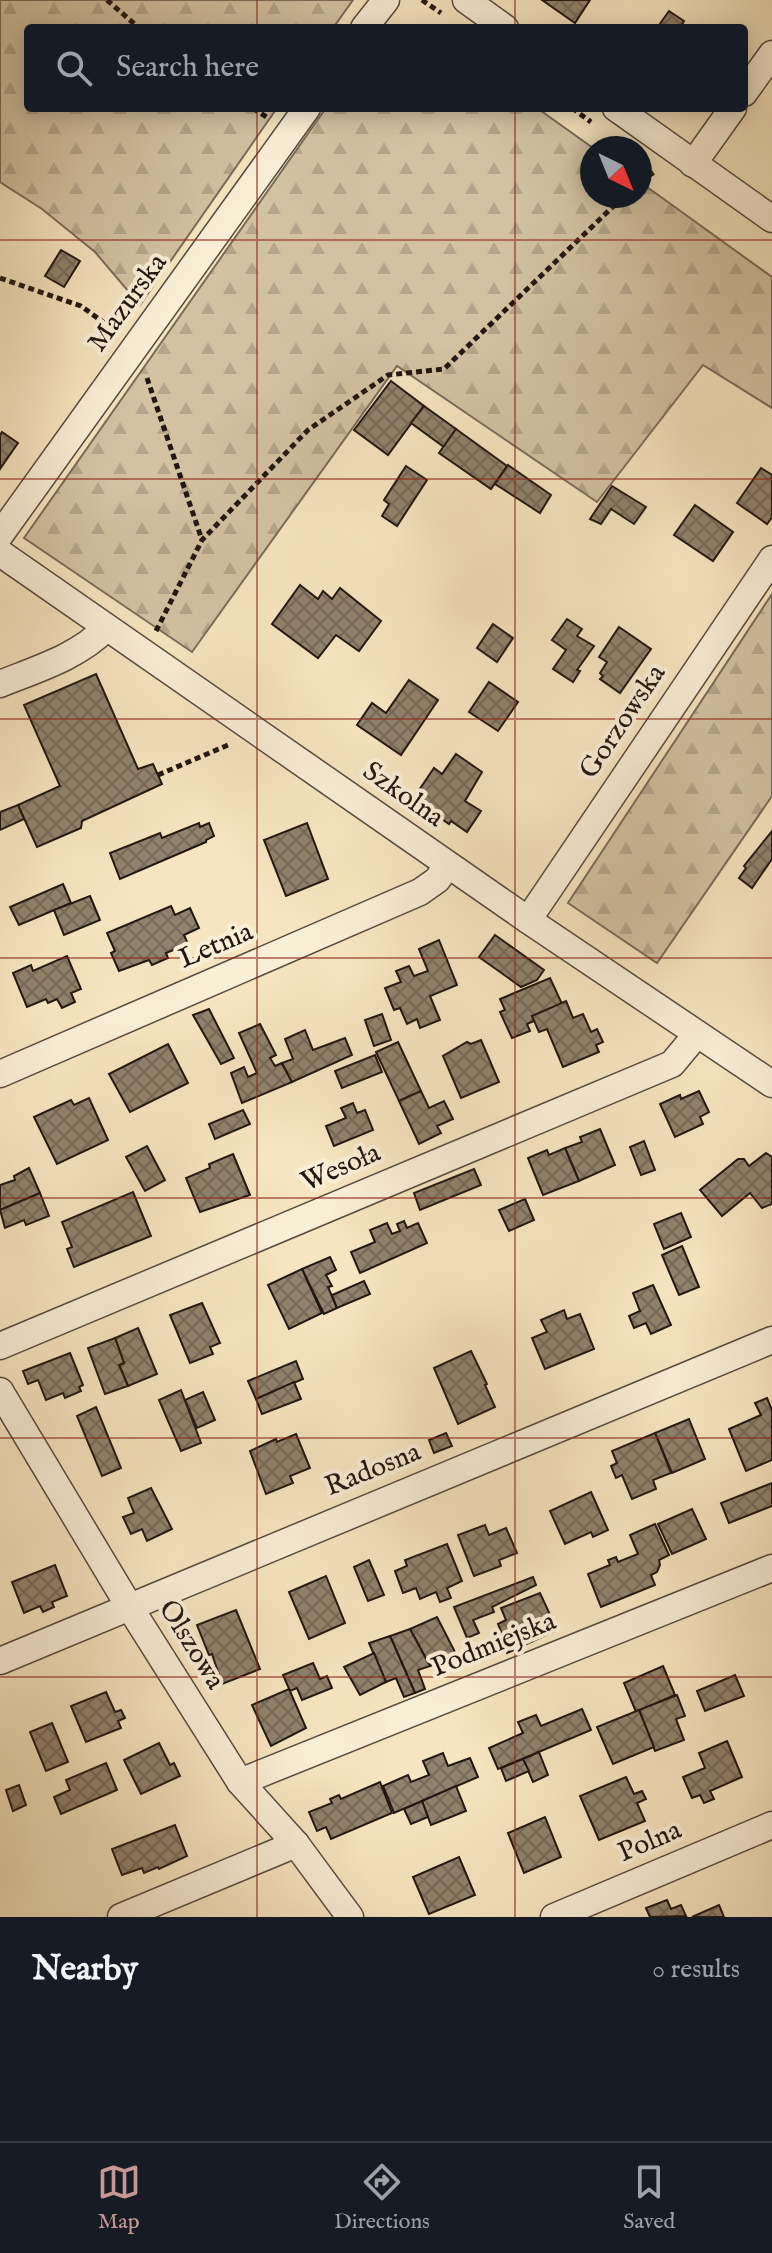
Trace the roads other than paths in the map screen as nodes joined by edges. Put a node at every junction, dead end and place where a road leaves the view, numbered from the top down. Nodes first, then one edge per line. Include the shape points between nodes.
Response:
1 (386, 0) edge
2 (466, 0) edge
3 (367, 24) edge
4 (499, 24) edge
5 (772, 54) edge
6 (748, 87) edge
7 (304, 112) edge
8 (622, 112) edge
9 (730, 112) edge
10 (693, 164) junction
11 (772, 219) edge
12 (0, 535) edge
13 (0, 553) edge
14 (772, 559) edge
15 (106, 628) junction
16 (0, 684) edge
17 (448, 865) junction
18 (528, 920) junction
19 (697, 1034) junction
20 (0, 1074) edge
21 (772, 1084) edge
22 (772, 1340) edge
23 (0, 1346) edge
24 (0, 1391) edge
25 (772, 1568) edge
26 (129, 1606) junction
27 (0, 1661) edge
28 (240, 1782) junction
29 (772, 1825) edge
30 (296, 1844) junction
31 (121, 1917) edge
32 (350, 1917) edge
33 (554, 1917) edge

1 - 3 street
2 - 4 street
5 - 6 street
7 - 12 street, Mazurska
8 - 10 street
9 - 10 street
10 - 11 street
13 - 15 street, Szkolna
14 - 18 street, Gorzowska
15 - 16 street via 65,657
15 - 17 street, Szkolna
17 - 18 street, Szkolna
17 - 20 street, Letnia via 420,892
18 - 19 street, Szkolna
19 - 21 street, Szkolna
19 - 23 street, Wesoła via 672,1064
22 - 26 street, Radosna
24 - 26 street, Olszowa
25 - 28 street, Podmiejska
26 - 27 street, Radosna
26 - 28 street, Olszowa
28 - 30 street, Olszowa
29 - 33 street, Polna
30 - 31 street
30 - 32 street, Olszowa

